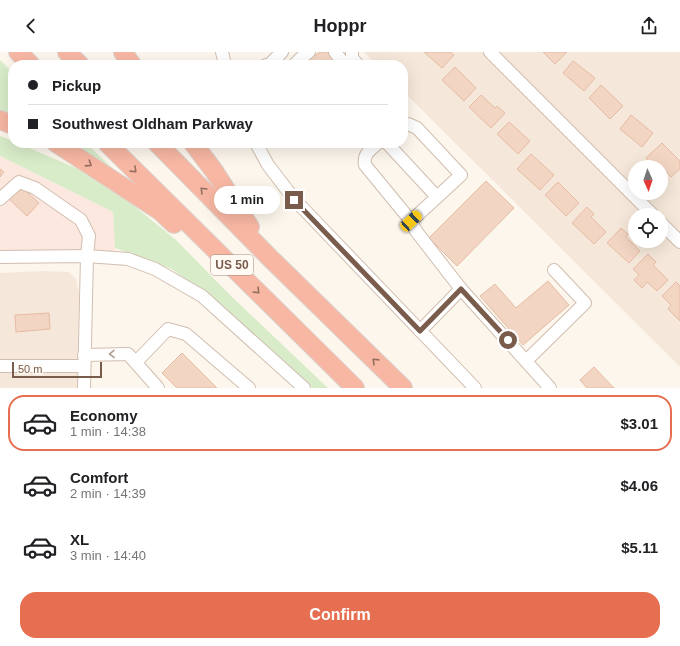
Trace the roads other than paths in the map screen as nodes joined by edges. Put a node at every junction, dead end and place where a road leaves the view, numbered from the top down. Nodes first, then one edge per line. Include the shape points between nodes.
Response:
1 (18, 52) edge
2 (67, 52) edge
3 (282, 52) edge
4 (309, 52) edge
5 (335, 52) edge
6 (490, 52) edge
7 (26, 60) edge
8 (75, 60) edge
9 (274, 60) edge
10 (299, 60) edge
11 (349, 60) edge
12 (408, 124) edge
13 (64, 148) edge
14 (111, 148) edge
15 (162, 148) edge
16 (197, 148) edge
17 (259, 148) edge
18 (373, 148) edge
19 (392, 148) edge
20 (437, 198) junction
21 (0, 199) edge
22 (646, 208) edge
23 (411, 221) junction
24 (668, 230) edge
25 (680, 242) edge
26 (220, 253) junction
27 (87, 256) junction
28 (0, 257) edge
29 (270, 258) junction
30 (554, 270) dead end
31 (461, 289) junction
32 (420, 331) junction
33 (84, 360) junction
34 (526, 361) junction
35 (136, 362) junction
36 (0, 366) edge
37 (84, 388) edge
38 (158, 388) edge
39 (249, 388) edge
40 (304, 388) edge
41 (355, 388) edge
42 (403, 388) edge
43 (475, 388) edge
44 (550, 388) edge

1 - 7 highway
2 - 8 highway
3 - 9 street
4 - 10 street
5 - 11 street
6 - 22 street
12 - 20 street via 417,128 461,175
13 -> 26 highway via 160,211 197,245
14 -> 26 highway, US 50
29 -> 15 highway, US 50
16 - 29 highway via 214,170
17 - 32 street via 294,200
18 - 23 street via 366,154 364,165
19 - 20 street
20 - 23 street
21 - 27 street via 19,182 35,188 81,220 89,236
23 - 31 street
24 - 25 street
26 -> 41 highway, US 50
27 - 28 street
27 - 33 street
27 - 40 street via 128,259 155,269 202,296
42 -> 29 highway, US 50
30 - 34 street via 585,303
31 - 32 street
31 - 34 street
32 - 43 street
35 -> 33 street via 128,354
33 - 36 street
33 - 37 street
34 - 44 street
35 - 38 street
35 - 39 street via 168,329 186,334

